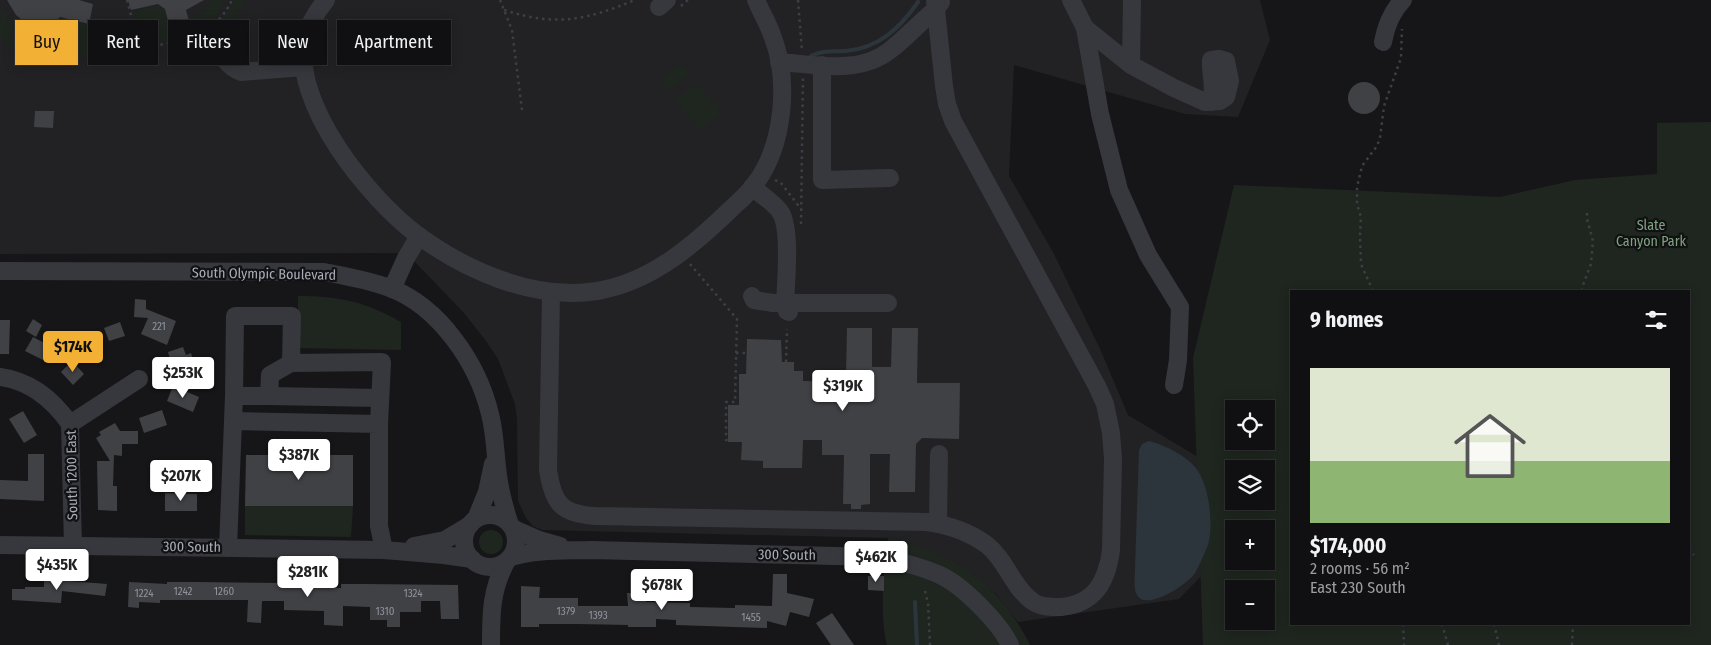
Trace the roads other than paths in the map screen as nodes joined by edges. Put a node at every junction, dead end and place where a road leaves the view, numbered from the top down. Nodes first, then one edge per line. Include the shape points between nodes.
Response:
1 (326, 0) edge
2 (756, 0) edge
3 (1071, 0) edge
4 (1132, 0) edge
5 (1403, 0) edge
6 (937, 3) edge
7 (1085, 28) junction
8 (1383, 42) dead end
9 (779, 62) junction
10 (1131, 64) junction
11 (229, 65) edge
12 (822, 65) junction
13 (304, 68) junction
14 (1211, 102) dead end
15 (890, 178) dead end
16 (752, 187) junction
17 (420, 236) junction
18 (0, 271) edge
19 (392, 289) junction
20 (551, 292) junction
21 (752, 296) dead end
22 (786, 303) junction
23 (888, 303) dead end
24 (291, 363) junction
25 (0, 377) edge
26 (138, 379) dead end
27 (1174, 385) dead end
28 (234, 396) junction
29 (269, 396) junction
30 (380, 398) junction
31 (233, 421) junction
32 (70, 424) junction
33 (379, 424) junction
34 (495, 443) junction
35 (939, 454) dead end
36 (473, 522) junction
37 (938, 524) junction
38 (511, 526) junction
39 (0, 545) edge
40 (73, 546) junction
41 (228, 548) junction
42 (384, 550) junction
43 (592, 550) junction
44 (508, 560) junction
45 (474, 561) junction
46 (491, 624) junction
47 (491, 645) edge
48 (1010, 645) edge

1 - 13 street via 305,39
2 - 9 street via 772,34
3 - 7 street
4 - 10 street
5 - 8 street via 1389,20
6 - 12 street via 887,52 868,62 849,66
6 - 37 street via 944,86 954,121 1105,404 1113,458 1109,564 1104,579 1082,603 1043,606 1032,602 1013,581 999,556 987,545 958,529
7 - 10 street
7 - 27 street via 1100,114 1119,190 1148,255 1180,307
9 - 12 street
9 - 16 street via 783,98 775,141
10 - 14 street via 1174,88
11 - 13 street via 241,72
12 - 15 street via 822,180
13 - 17 street via 313,102 338,147 370,190
16 - 20 street via 682,253 641,278 595,292
16 - 22 street via 781,212 784,222
17 - 19 street
17 - 20 street via 481,271
18 - 19 street, South Olympic Boulevard via 324,272
19 - 34 street, South Olympic Boulevard via 414,301 442,325 463,350 480,382 490,412
20 - 37 street via 548,470 554,497 565,510 577,515 595,516
21 - 22 street via 754,300
22 - 23 street
24 - 28 street via 292,316 235,316
24 - 29 street via 270,375
24 - 30 street via 382,362
25 - 32 street via 41,393
26 - 32 street, South 1200 East
28 - 29 street
28 - 31 street
29 - 30 street
30 - 33 street
31 - 33 street
31 - 41 street
32 - 40 street, South 1200 East
33 - 42 street via 379,526
34 - 36 street, South Olympic Boulevard via 487,492
34 - 38 street, South Olympic Boulevard via 498,482
35 - 37 street
36 - 38 street via 493,515
36 - 42 street, 300 South via 445,540
36 - 45 street via 464,541 465,549
38 - 43 street, 300 South via 526,536 553,545
38 - 44 street via 516,546
39 - 40 street, 300 South
40 - 41 street, 300 South
41 - 42 street, 300 South
42 - 45 street, 300 South
43 - 44 street, 300 South via 522,554
43 - 48 street, 300 South via 877,557 905,563 941,575 969,596
44 - 45 street via 492,567
44 - 46 street via 494,589
45 - 46 street via 485,585
46 - 47 street

